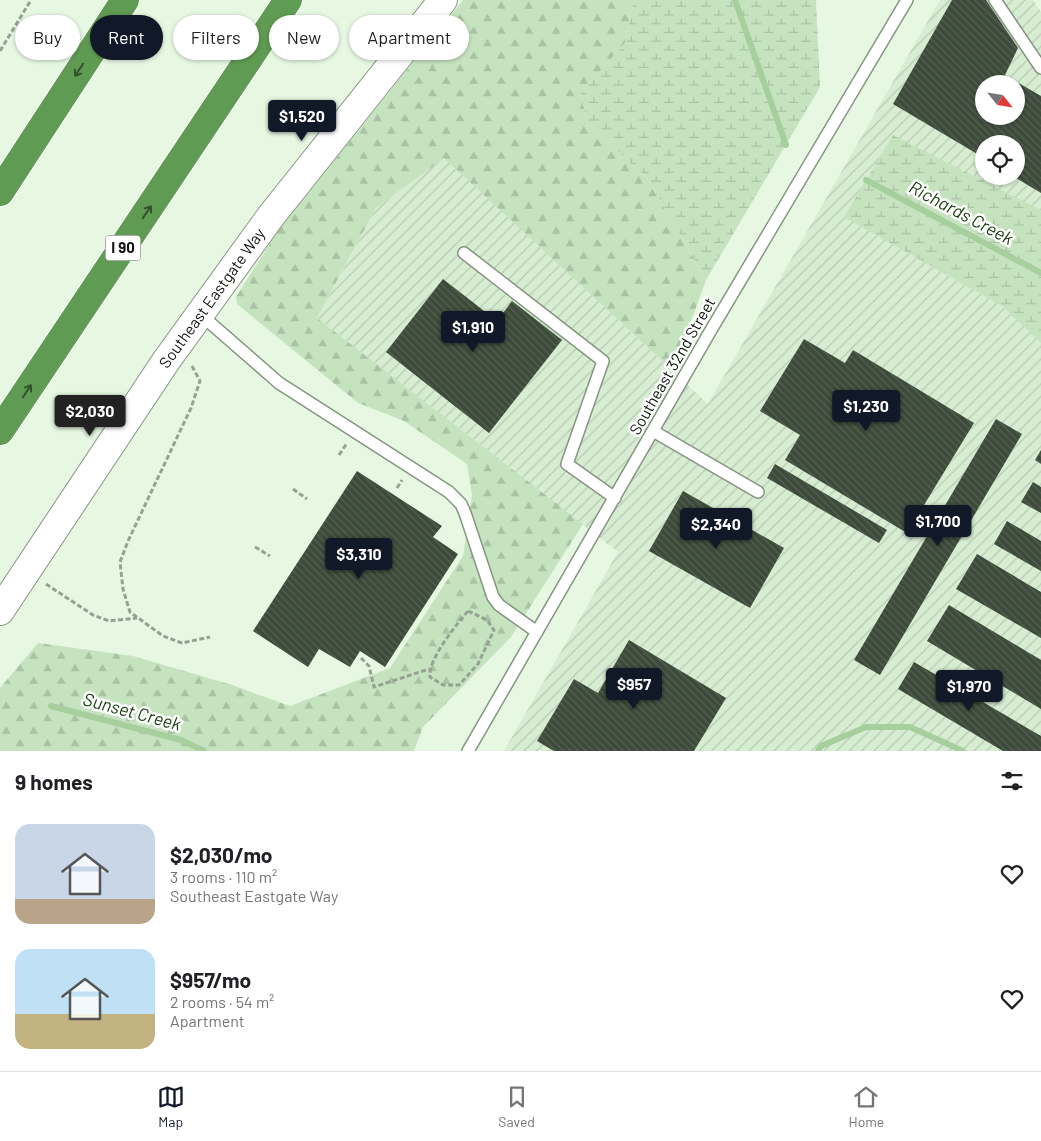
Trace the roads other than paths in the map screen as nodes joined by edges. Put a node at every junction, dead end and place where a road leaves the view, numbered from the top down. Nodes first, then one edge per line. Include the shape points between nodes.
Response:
1 (125, 0) edge
2 (288, 0) edge
3 (307, 0) edge
4 (443, 0) edge
5 (907, 0) edge
6 (996, 0) edge
7 (245, 65) junction
8 (1041, 68) edge
9 (0, 192) edge
10 (464, 253) dead end
11 (200, 314) junction
12 (0, 431) edge
13 (653, 431) junction
14 (758, 492) dead end
15 (615, 498) junction
16 (0, 611) edge
17 (537, 632) junction
18 (468, 751) edge

1 -> 9 highway
2 - 7 highway, I 90
3 - 7 highway
4 - 11 main road, Southeast Eastgate Way via 272,216
5 - 13 lane, Southeast 32nd Street
6 - 8 lane
12 -> 7 highway, I 90
10 - 15 lane via 603,361 567,464
11 - 16 main road, Southeast Eastgate Way
11 - 17 lane via 279,383 449,492 465,513 493,597 499,605
13 - 14 lane
13 - 15 lane, Southeast 32nd Street
15 - 17 lane, Southeast 32nd Street
17 - 18 lane, Southeast 32nd Street

